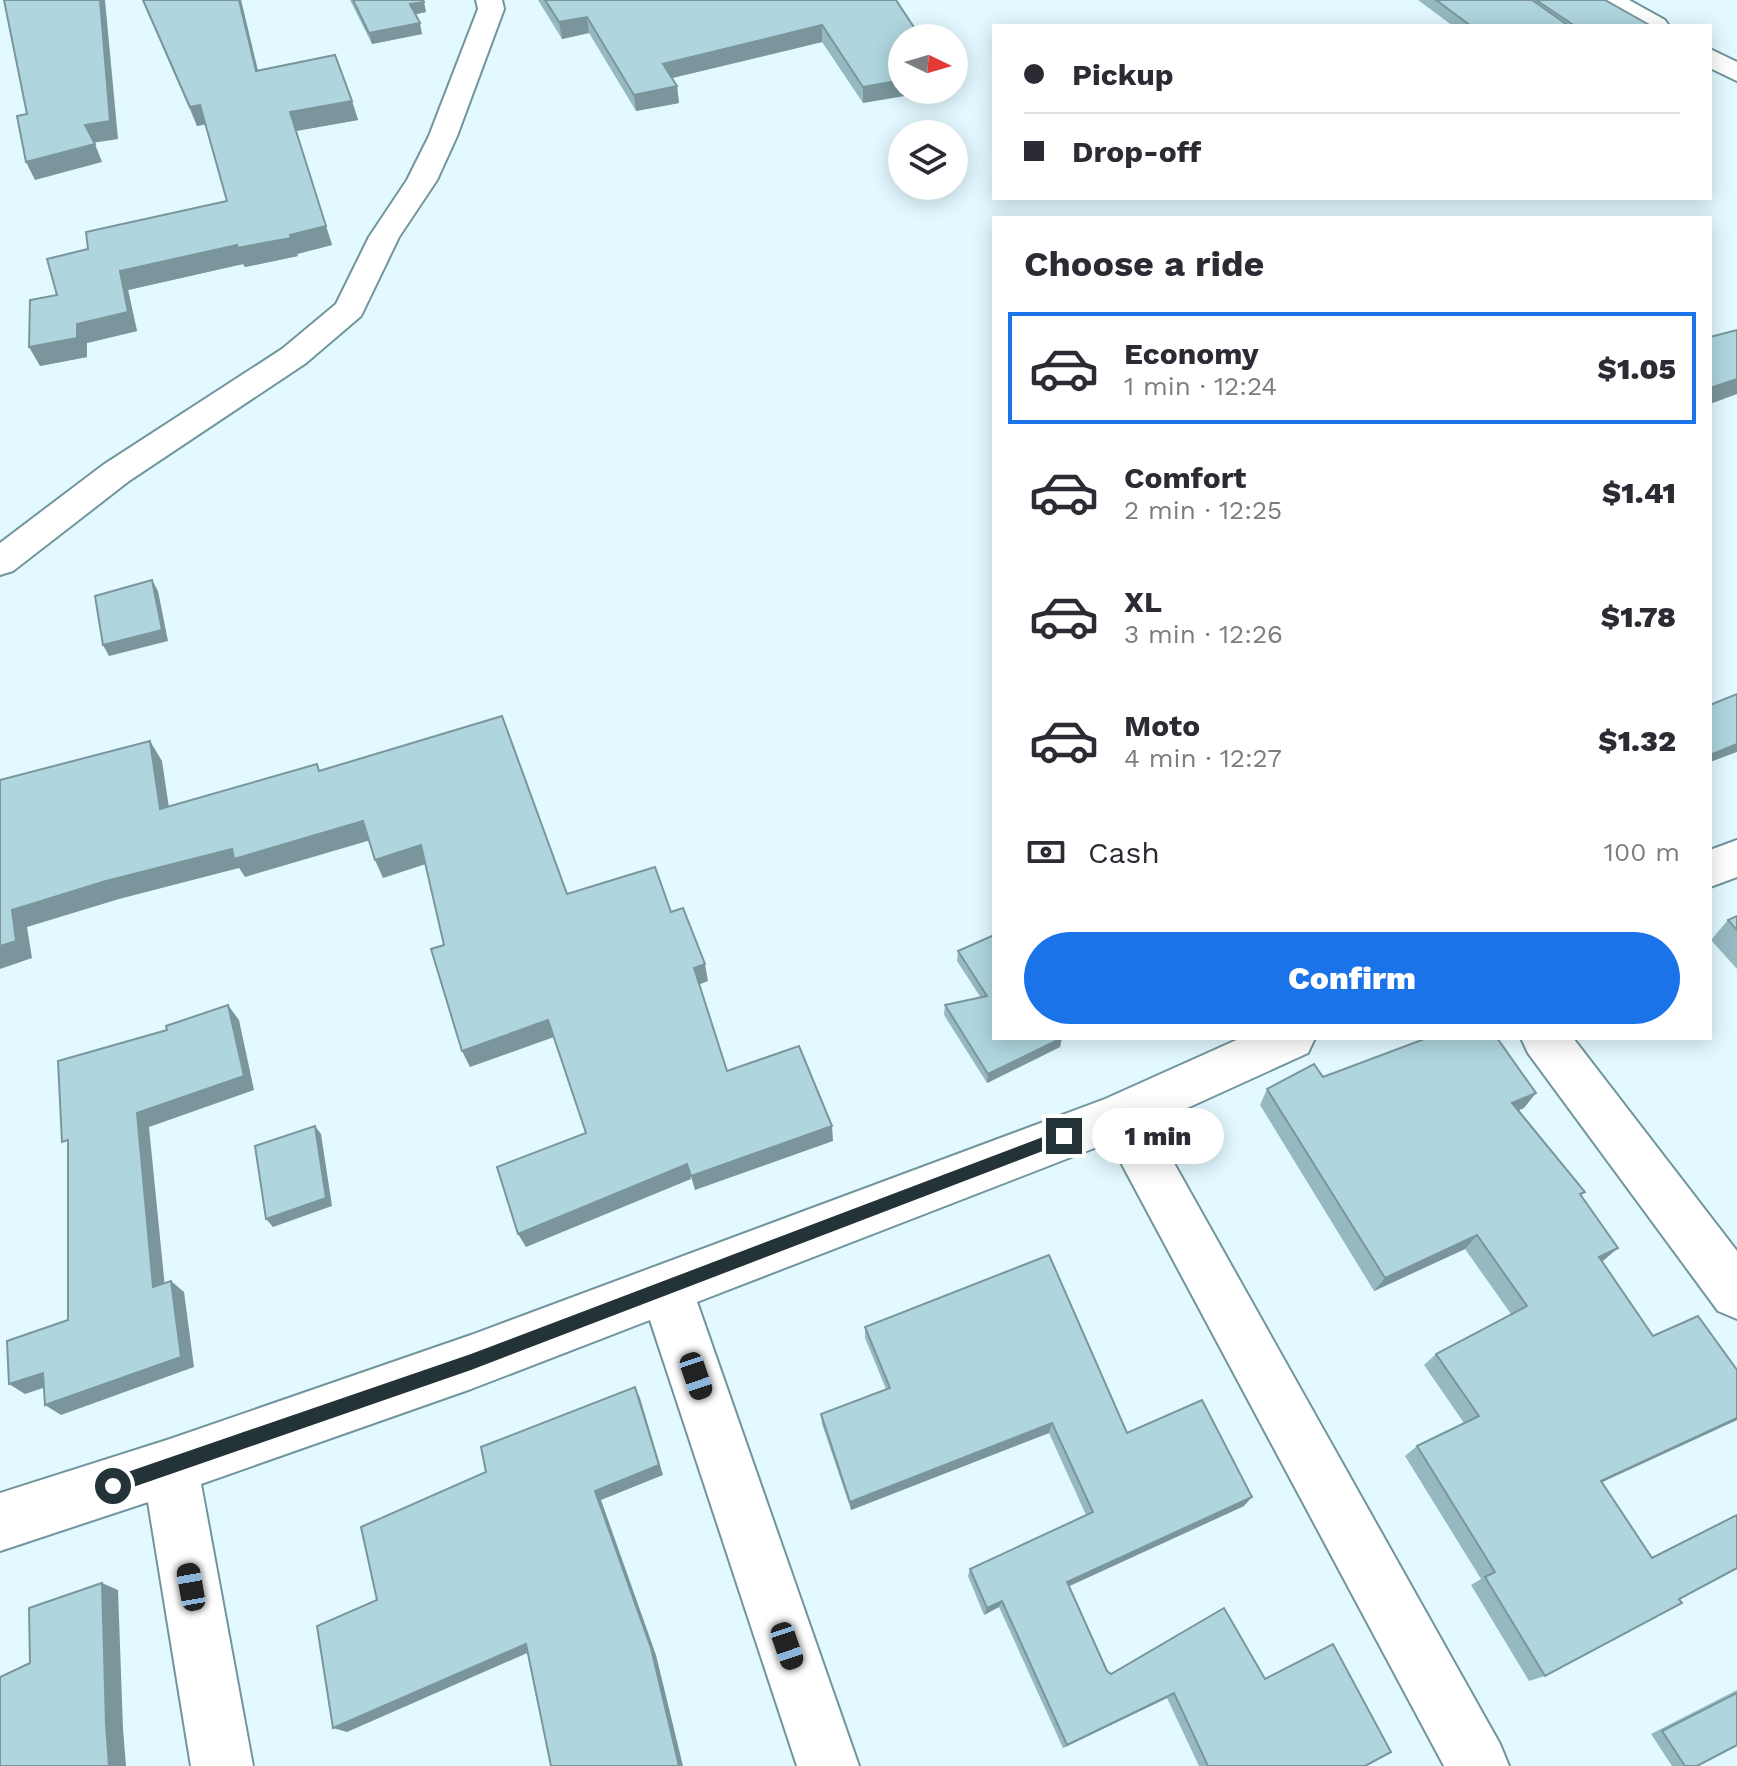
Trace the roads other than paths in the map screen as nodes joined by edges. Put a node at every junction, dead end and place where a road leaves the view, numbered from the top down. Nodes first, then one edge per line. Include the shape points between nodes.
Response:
1 (489, 0) edge
2 (1610, 0) edge
3 (1652, 24) edge
4 (1712, 58) edge
5 (1737, 73) edge
6 (0, 562) edge
7 (1737, 858) edge
8 (1712, 868) edge
9 (1287, 1040) edge
10 (1547, 1040) edge
11 (1121, 1115) junction
12 (665, 1286) junction
13 (1737, 1293) edge
14 (170, 1467) junction
15 (0, 1522) edge
16 (222, 1766) edge
17 (828, 1766) edge
18 (1478, 1766) edge

1 - 6 street via 491,9 443,136 422,180 384,237 350,309 294,356 116,473
2 - 3 street
4 - 5 street
7 - 8 street
9 - 11 street
10 - 13 street
11 - 12 street
11 - 18 street
12 - 14 street via 471,1362
12 - 17 street
14 - 15 street
14 - 16 street

